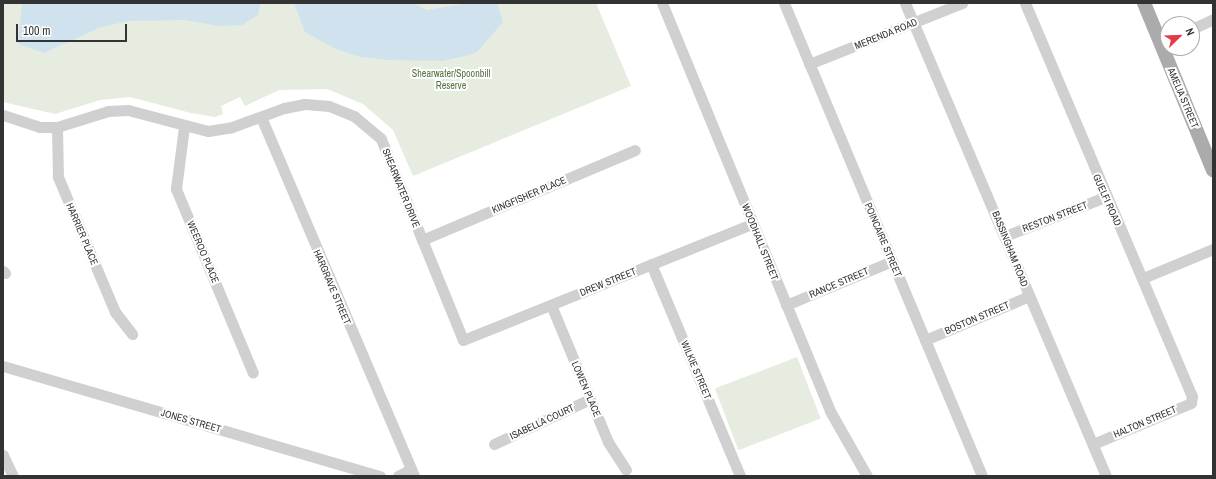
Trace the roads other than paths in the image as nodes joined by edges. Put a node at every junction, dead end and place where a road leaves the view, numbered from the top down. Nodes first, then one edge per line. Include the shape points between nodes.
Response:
1 (662, 3) edge
2 (784, 3) edge
3 (906, 3) edge
4 (962, 3) edge
5 (1025, 3) edge
6 (1144, 3) edge
7 (1152, 3) edge
8 (1213, 20) edge
9 (914, 23) junction
10 (1160, 24) edge
11 (1200, 25) edge
12 (1160, 30) edge
13 (1172, 56) edge
14 (1173, 56) edge
15 (809, 64) junction
16 (3, 115) edge
17 (261, 117) junction
18 (57, 127) junction
19 (184, 127) junction
20 (636, 150) dead end
21 (1213, 151) edge
22 (1213, 170) edge
23 (1105, 197) junction
24 (752, 224) junction
25 (1005, 236) junction
26 (422, 240) junction
27 (1213, 249) edge
28 (892, 261) junction
29 (651, 264) junction
30 (1143, 278) junction
31 (1029, 296) junction
32 (550, 305) junction
33 (786, 305) junction
34 (132, 334) dead end
35 (463, 340) joint
36 (925, 340) junction
37 (3, 366) edge
38 (3, 372) edge
39 (254, 373) dead end
40 (1192, 396) joint
41 (590, 399) junction
42 (494, 444) dead end
43 (1093, 444) junction
44 (3, 455) edge
45 (404, 457) junction
46 (626, 470) dead end
47 (8, 471) edge
48 (399, 475) edge
49 (358, 476) edge
50 (380, 476) edge
51 (414, 476) edge
52 (740, 476) edge
53 (868, 476) edge
54 (982, 476) edge
55 (1106, 476) edge

1 - 24 street, WOODHALL STREET
2 - 15 street, POINCAIRE STREET
3 - 9 street, BASSINGHAM ROAD
4 - 9 street, MERENDA ROAD
5 - 23 street, GUELFI ROAD
6 - 12 main road, AMELIA STREET
7 - 10 main road, AMELIA STREET
8 - 11 street
9 - 15 street, MERENDA ROAD
9 - 25 street, BASSINGHAM ROAD
13 - 22 main road, AMELIA STREET
14 - 21 main road, AMELIA STREET
15 - 28 street, POINCAIRE STREET
16 - 18 street, SHEARWATER DRIVE via 39,127
17 - 19 street, SHEARWATER DRIVE via 220,130
17 - 26 street, SHEARWATER DRIVE via 305,104 328,106 364,123 380,139
17 - 45 street, HARGRAVE STREET
18 - 19 street, SHEARWATER DRIVE via 108,111 128,110
18 - 34 street, HARRIER PLACE via 58,177 115,312
19 - 39 street, WEEROO PLACE via 176,189
20 - 26 street, KINGFISHER PLACE
23 - 25 street, RESTON STREET
23 - 30 street, GUELFI ROAD
24 - 29 street, DREW STREET
24 - 33 street, WOODHALL STREET
25 - 31 street, BASSINGHAM ROAD
26 - 35 street, SHEARWATER DRIVE
27 - 30 street
28 - 33 street, RANCE STREET
28 - 36 street, POINCAIRE STREET
29 - 32 street, DREW STREET
29 - 52 street, WILKIE STREET
30 - 40 street, GUELFI ROAD
31 - 36 street, BOSTON STREET
31 - 43 street, BASSINGHAM ROAD
32 - 35 street, DREW STREET
32 - 41 street, LOWEN PLACE
33 - 53 street, WOODHALL STREET via 830,411
36 - 54 street, POINCAIRE STREET
37 - 50 street, JONES STREET
38 - 49 street, JONES STREET
40 - 43 street, HALTON STREET via 1191,403
41 - 42 street, ISABELLA COURT
41 - 46 street, LOWEN PLACE via 608,442
43 - 55 street, BASSINGHAM ROAD
44 - 47 street
45 - 48 street
45 - 51 street, HARGRAVE STREET
48 - 51 street via 406,472

